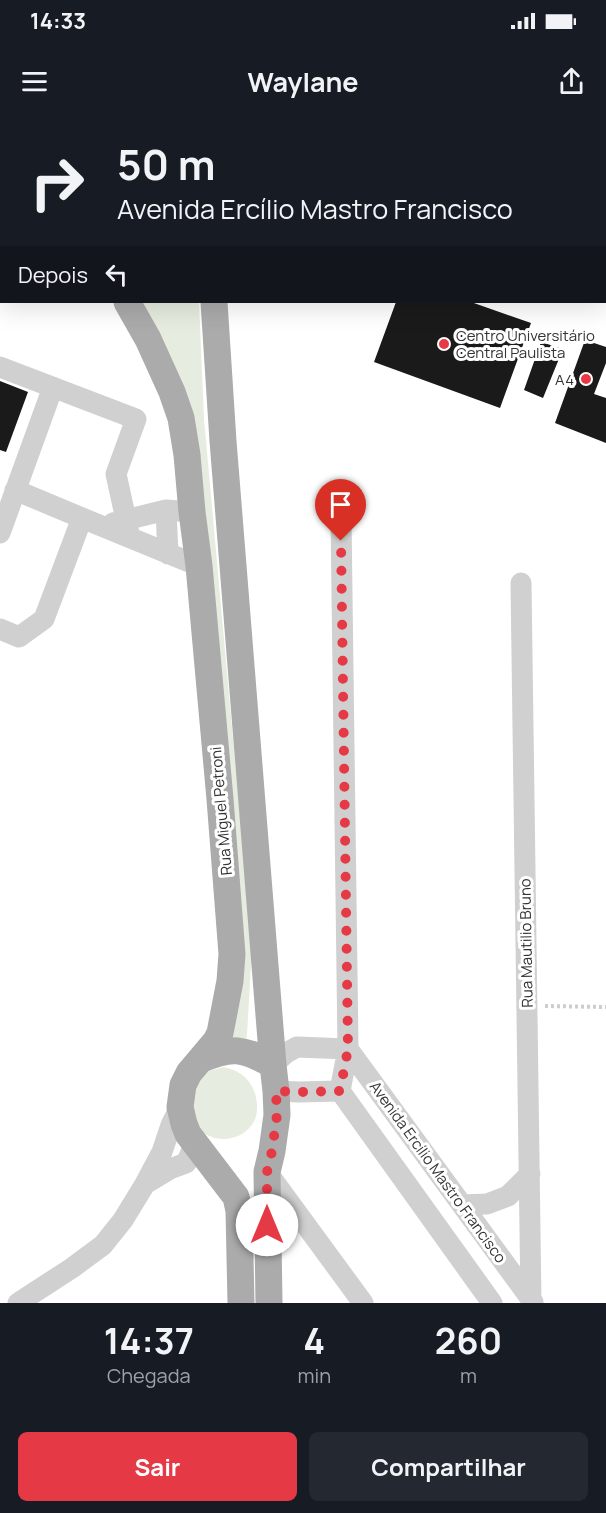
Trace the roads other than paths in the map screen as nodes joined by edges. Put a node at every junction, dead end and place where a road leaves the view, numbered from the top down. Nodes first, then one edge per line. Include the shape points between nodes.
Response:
1 (128, 303) edge
2 (214, 303) edge
3 (0, 367) edge
4 (53, 387) junction
5 (15, 490) junction
6 (179, 511) junction
7 (82, 518) junction
8 (341, 518) dead end
9 (128, 529) junction
10 (0, 533) edge
11 (168, 554) junction
12 (199, 566) junction
13 (521, 584) dead end
14 (0, 629) edge
15 (348, 1049) junction
16 (200, 1060) junction
17 (274, 1078) junction
18 (340, 1091) junction
19 (180, 1107) junction
20 (194, 1141) junction
21 (267, 1172) junction
22 (530, 1174) junction
23 (220, 1175) junction
24 (145, 1184) junction
25 (462, 1205) junction
26 (532, 1302) edge
27 (18, 1303) edge
28 (241, 1303) edge
29 (268, 1303) edge
30 (363, 1303) edge
31 (492, 1303) edge

1 - 6 main road, Rua Miguel Petroni via 162,367 181,418 188,455
2 - 17 main road, Rua Miguel Petroni
3 - 4 street
4 - 5 street
4 - 9 street via 136,419 116,474
5 - 7 street
5 - 10 street
6 - 9 street
6 - 11 street
6 - 12 main road, Rua Miguel Petroni
7 - 9 street
7 - 14 street via 44,619 18,637
8 - 15 street
9 - 11 street
11 - 12 street
12 - 16 main road, Rua Miguel Petroni via 232,954 220,1033
13 - 22 street, Rua Mautilio Bruno
15 - 17 street via 297,1047 286,1053
15 - 18 street
15 - 25 street, Avenida Ercílio Mastro Francisco
16 - 17 main road via 219,1052 242,1051 256,1056
16 - 19 main road, Rua Miguel Petroni via 183,1085
17 - 18 street via 299,1092
17 - 21 main road, Rua Miguel Petroni via 277,1115
18 - 31 street, Avenida Ercílio Mastro Francisco
19 - 20 main road
19 - 24 street
20 - 23 main road
20 - 24 street via 186,1163
21 - 23 main road via 257,1179 240,1181
21 - 29 main road, Rua Miguel Petroni
21 - 30 street
22 - 25 street via 508,1196 487,1204
22 - 26 street, Rua Mautilio Bruno
23 - 28 main road via 237,1197
24 - 27 street via 103,1245
25 - 26 street, Avenida Ercílio Mastro Francisco

